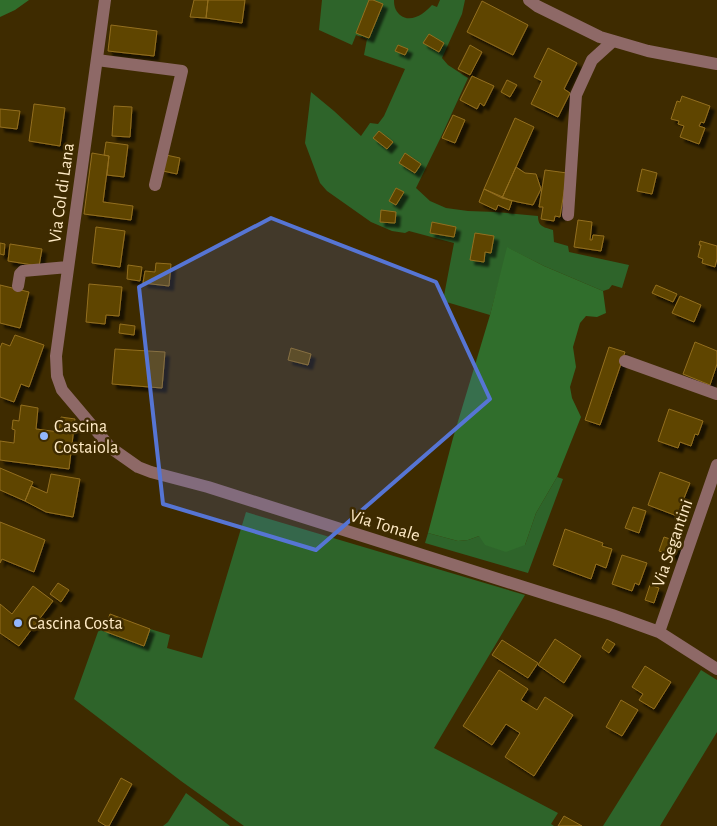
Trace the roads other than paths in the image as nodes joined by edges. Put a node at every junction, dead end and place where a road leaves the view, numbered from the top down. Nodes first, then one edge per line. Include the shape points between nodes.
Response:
1 (105, 0) edge
2 (529, 0) edge
3 (613, 41) junction
4 (97, 60) junction
5 (717, 64) edge
6 (155, 185) dead end
7 (568, 215) dead end
8 (68, 267) junction
9 (18, 286) dead end
10 (625, 361) dead end
11 (62, 390) joint
12 (717, 394) edge
13 (717, 465) edge
14 (659, 632) junction
15 (717, 669) edge

1 - 4 street, Via Col di Lana
2 - 3 street
3 - 5 street
3 - 7 street via 592,60 576,95
4 - 6 street via 182,70
4 - 8 street, Via Col di Lana
8 - 9 street via 23,271
8 - 11 street, Via Col di Lana via 56,356
10 - 12 street
11 - 14 street, Via Tonale via 111,448 138,467
13 - 14 street, Via Segantini
14 - 15 street, Via Tonale

